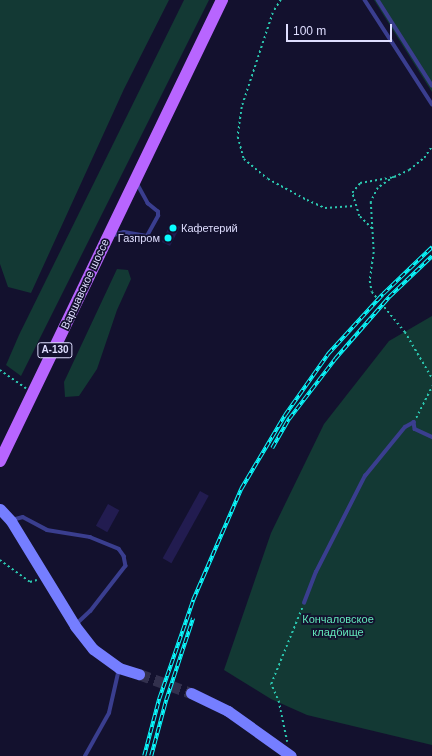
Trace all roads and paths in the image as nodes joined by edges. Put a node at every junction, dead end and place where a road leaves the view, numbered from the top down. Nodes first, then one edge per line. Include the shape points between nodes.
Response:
1 (222, 0) edge
2 (281, 0) edge
3 (365, 0) edge
4 (378, 0) edge
5 (432, 84) edge
6 (432, 104) edge
7 (432, 146) edge
8 (431, 150) edge
9 (394, 177) junction
10 (135, 179) junction
11 (354, 206) junction
12 (372, 229) junction
13 (107, 238) junction
14 (0, 370) edge
15 (432, 378) edge
16 (432, 386) edge
17 (34, 394) junction
18 (414, 422) junction
19 (432, 437) edge
20 (0, 461) edge
21 (0, 509) edge
22 (11, 520) junction
23 (0, 560) edge
24 (46, 578) junction
25 (304, 603) joint
26 (75, 626) junction
27 (119, 668) junction
28 (139, 674) tunnel mouth
29 (191, 693) tunnel mouth
30 (85, 756) edge
31 (291, 756) edge

1 - 10 main road, Варшавское шоссе / А-130
2 - 11 path via 274,13 242,107 238,137 244,159 268,179 325,208
3 - 6 lane
4 - 5 lane
7 - 8 path
8 - 9 path via 409,170
9 - 11 path via 360,184 352,193
9 - 12 path via 378,188 372,202
10 - 13 main road, Варшавское шоссе / А-130
10 - 13 lane via 142,196 158,212 158,216 147,236 124,232
11 - 12 path
12 - 15 path via 372,292 405,332
13 - 17 main road, Варшавское шоссе / А-130
14 - 17 path
16 - 18 path
17 - 20 main road, Варшавское шоссе / А-130
18 - 19 lane via 415,429
18 - 25 lane via 405,427 365,476 316,572
21 - 22 street
22 - 24 street
22 - 26 lane via 23,517 47,530 90,537 119,549 124,556 126,566 92,611
23 - 24 path via 30,582
24 - 26 street
25 - 31 path via 271,684 279,703
26 - 27 street via 88,642
27 - 28 street
27 - 30 lane via 109,713
29 - 31 street via 228,711

